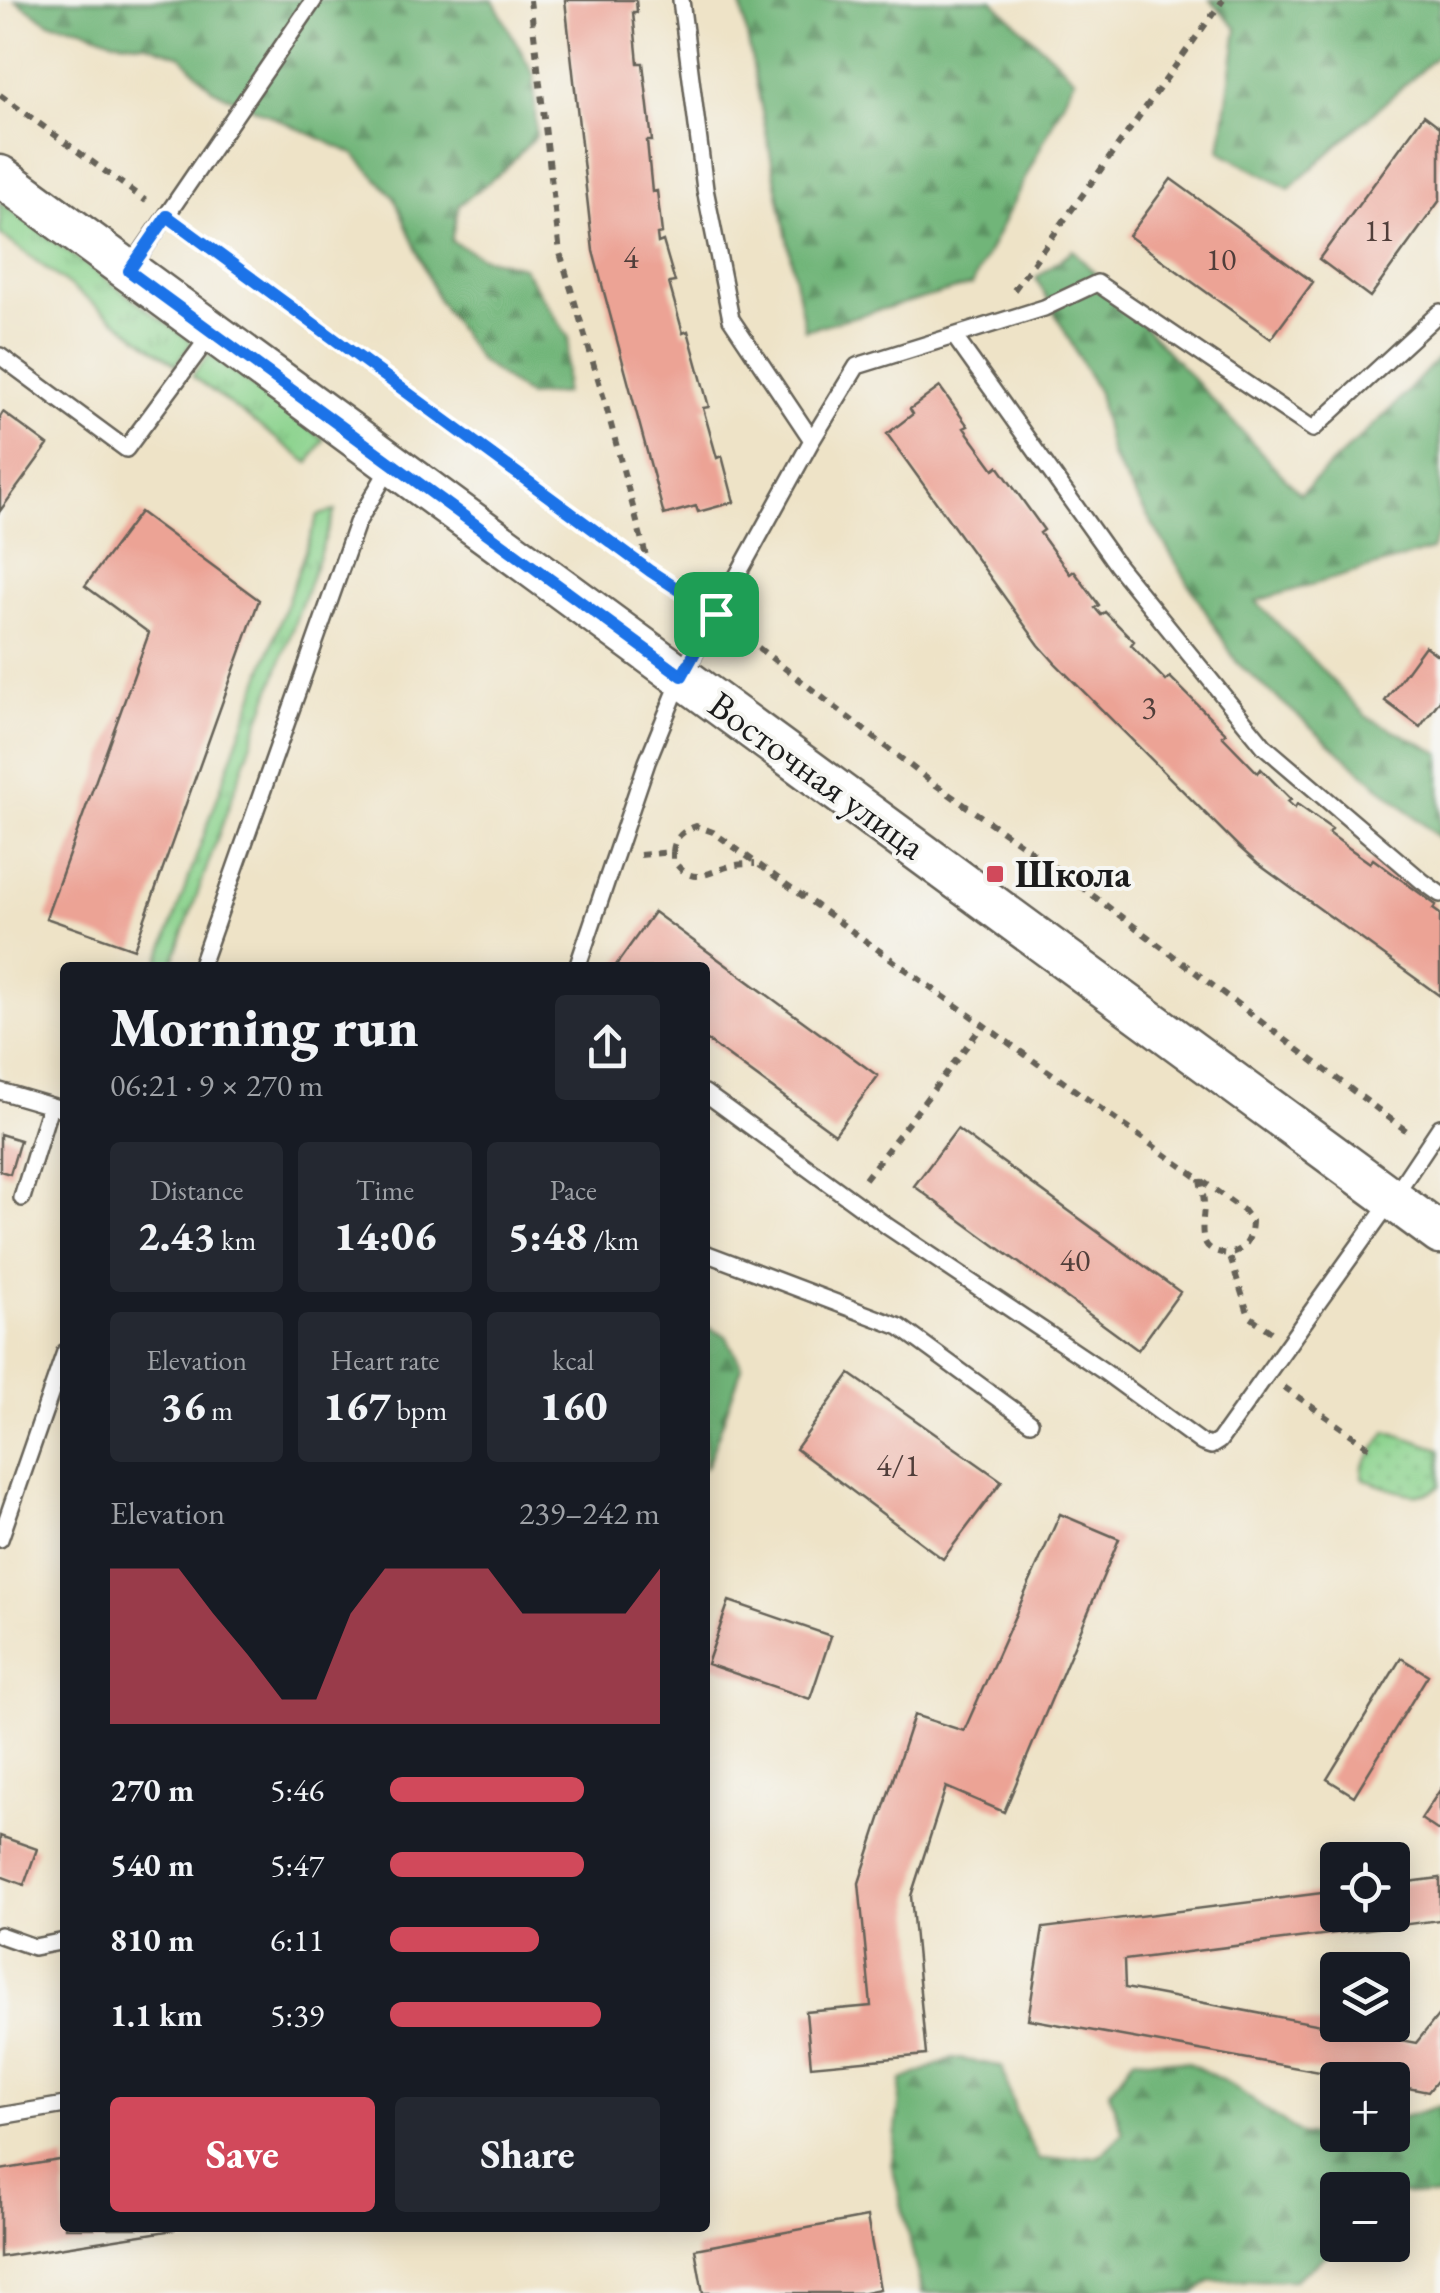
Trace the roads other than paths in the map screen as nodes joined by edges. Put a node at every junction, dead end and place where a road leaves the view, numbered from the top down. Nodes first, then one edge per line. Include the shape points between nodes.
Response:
1 (314, 0) edge
2 (680, 0) edge
3 (0, 176) edge
4 (129, 271) junction
5 (1440, 312) edge
6 (212, 332) junction
7 (954, 336) junction
8 (0, 356) edge
9 (812, 440) junction
10 (392, 464) junction
11 (682, 676) junction
12 (1440, 894) edge
13 (202, 962) edge
14 (579, 962) edge
15 (0, 1091) edge
16 (710, 1097) edge
17 (58, 1108) edge
18 (1440, 1127) edge
19 (22, 1198) dead end
20 (1392, 1199) junction
21 (1440, 1234) edge
22 (710, 1254) edge
23 (60, 1366) edge
24 (1030, 1422) dead end
25 (0, 1539) edge
26 (0, 1935) edge
27 (60, 1942) edge
28 (60, 2106) edge
29 (0, 2116) edge

1 - 4 lane
2 - 9 lane via 705,189 731,320
3 - 4 main road, Восточная улица
4 - 6 main road, Восточная улица
5 - 7 lane via 1313,429 1097,283 1044,308
6 - 8 lane via 126,449
6 - 10 main road, Восточная улица
7 - 9 lane via 857,366
7 - 12 lane via 1117,565 1264,746
9 - 11 lane
10 - 11 main road, Восточная улица
10 - 13 lane via 357,524
11 - 14 lane
11 - 20 main road, Восточная улица
15 - 17 lane
16 - 20 lane via 1212,1446
17 - 19 lane
18 - 20 lane
20 - 21 main road, Восточная улица
22 - 24 lane via 900,1327
23 - 25 lane
26 - 27 lane via 34,1947
28 - 29 lane

